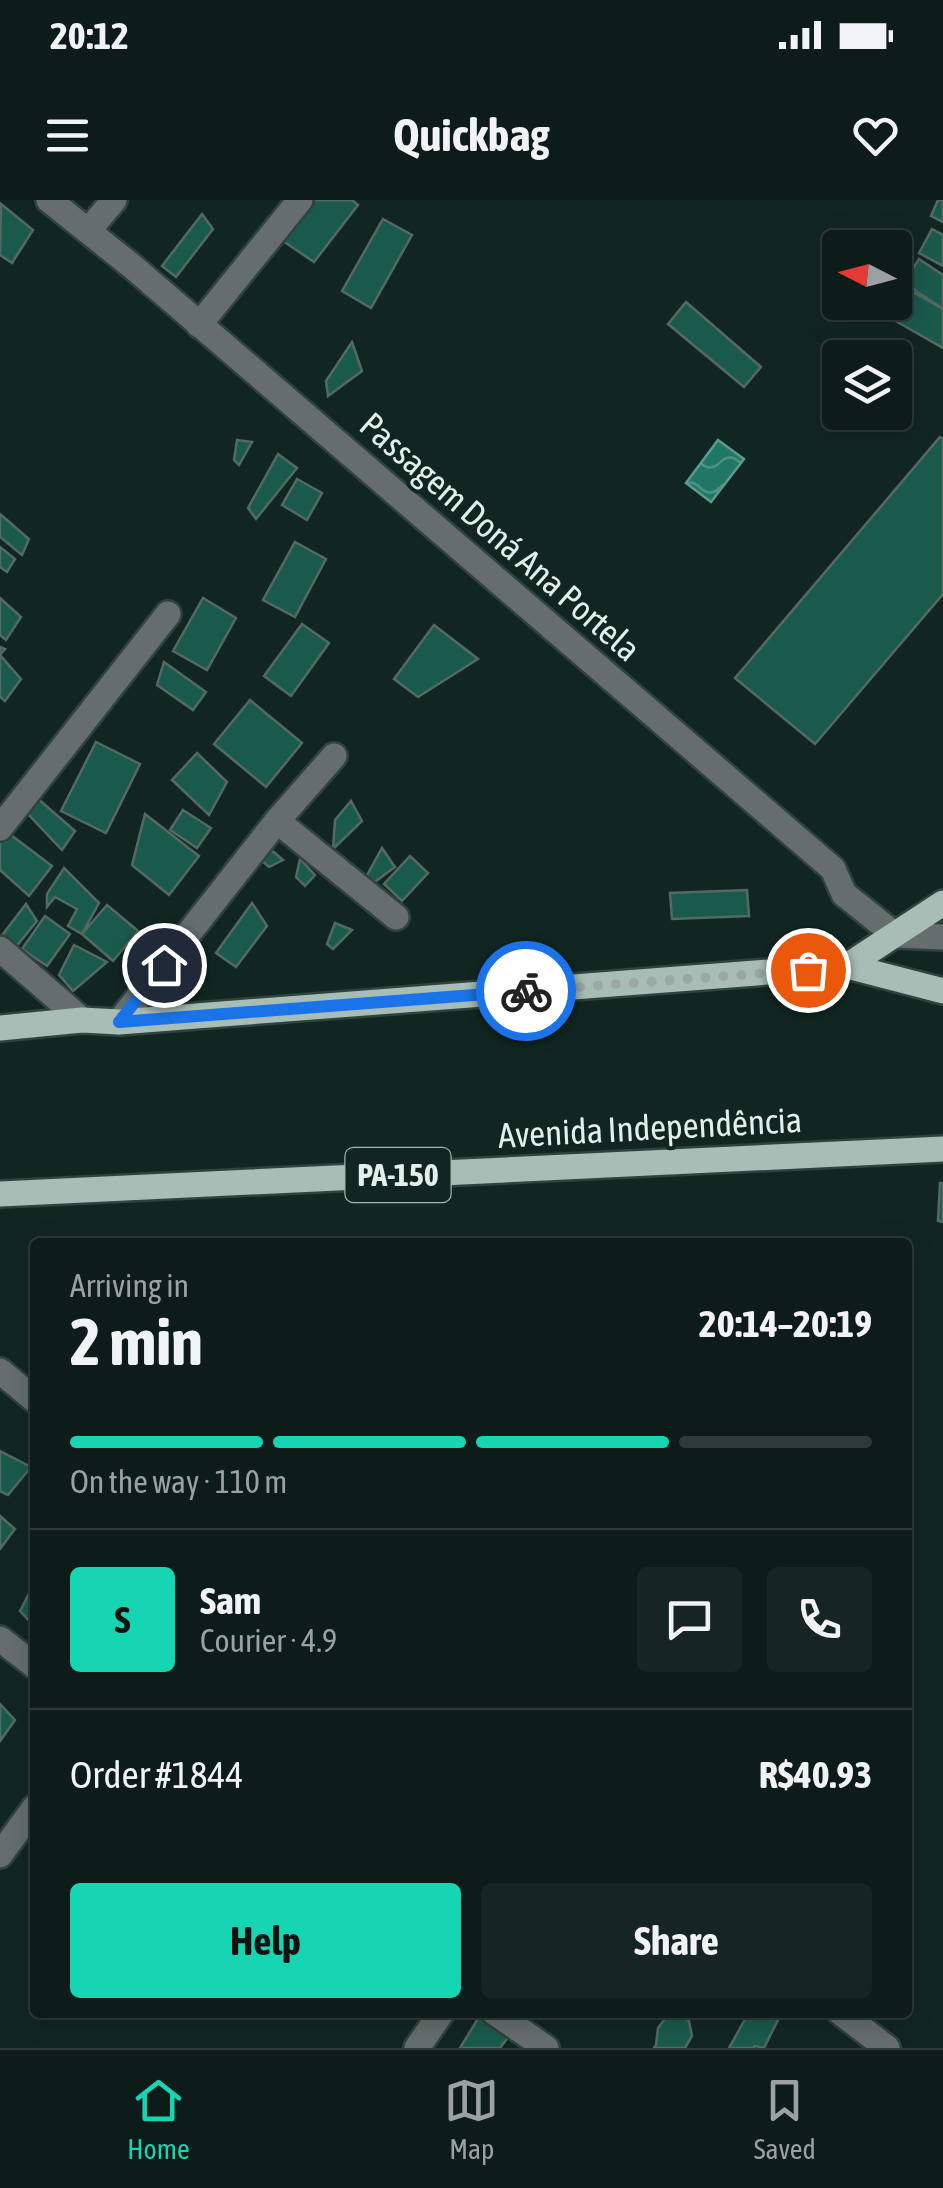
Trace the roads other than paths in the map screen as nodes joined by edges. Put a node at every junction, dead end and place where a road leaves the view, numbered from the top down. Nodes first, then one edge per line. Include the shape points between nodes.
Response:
1 (49, 200) edge
2 (114, 200) edge
3 (300, 200) edge
4 (89, 230) junction
5 (199, 325) junction
6 (168, 614) dead end
7 (334, 756) dead end
8 (277, 821) junction
9 (0, 828) edge
10 (943, 903) edge
11 (396, 916) dead end
12 (895, 935) junction
13 (943, 937) edge
14 (0, 949) edge
15 (847, 966) junction
16 (943, 990) edge
17 (82, 1020) junction
18 (119, 1022) junction
19 (0, 1028) edge
20 (943, 1149) edge
21 (796, 1156) junction
22 (943, 1158) edge
23 (0, 1194) edge
24 (0, 1371) edge
25 (30, 1396) edge
26 (0, 1639) edge
27 (30, 1662) edge
28 (30, 1814) edge
29 (0, 1855) edge
30 (438, 2018) edge
31 (503, 2018) edge
32 (848, 2018) edge
33 (417, 2048) edge
34 (546, 2048) edge
35 (887, 2048) edge

1 - 4 street, Passagem Doná Ana Portela
2 - 4 street
3 - 5 street
4 - 5 street, Passagem Doná Ana Portela
5 - 12 street, Passagem Doná Ana Portela via 833,868 844,894
6 - 9 street
7 - 8 street
8 - 11 street
8 - 18 street
10 - 12 main road
12 - 13 street
12 - 15 main road
14 - 17 street
15 - 16 main road
15 - 18 main road
17 - 18 main road
17 - 19 main road
20 - 21 main road, Avenida Independência / PA-150
21 - 22 main road
21 - 23 main road, Avenida Independência / PA-150
24 - 25 street
26 - 27 street
28 - 29 street
30 - 33 street
31 - 34 street
32 - 35 street

